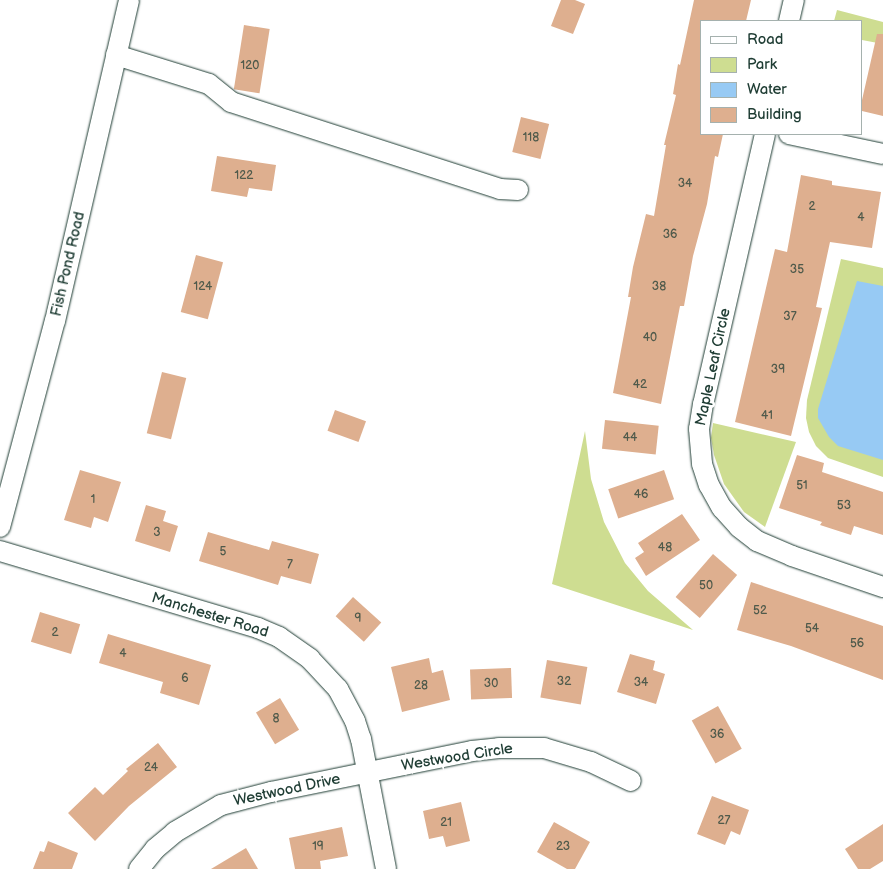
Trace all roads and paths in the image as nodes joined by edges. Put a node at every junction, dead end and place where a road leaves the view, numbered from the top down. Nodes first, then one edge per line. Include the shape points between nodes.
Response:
1 (129, 0) edge
2 (794, 0) edge
3 (789, 20) edge
4 (116, 55) junction
5 (765, 135) edge
6 (794, 135) edge
7 (883, 154) edge
8 (518, 190) dead end
9 (0, 527) edge
10 (0, 551) edge
11 (883, 586) edge
12 (368, 773) junction
13 (631, 781) dead end
14 (139, 869) edge
15 (386, 869) edge

1 - 4 street, Fish Pond Road
2 - 3 street
4 - 8 street via 209,84 231,102 500,189
4 - 9 street, Fish Pond Road via 57,311
5 - 11 street, Maple Leaf Circle via 703,404 700,428 702,464 722,508 757,541
6 - 7 street
10 - 12 street, Manchester Road via 279,637 310,659 338,689 355,721
12 - 13 street, Westwood Circle via 472,752 520,747 566,753
12 - 14 street, Westwood Drive via 221,805 175,832
12 - 15 street, Manchester Road

